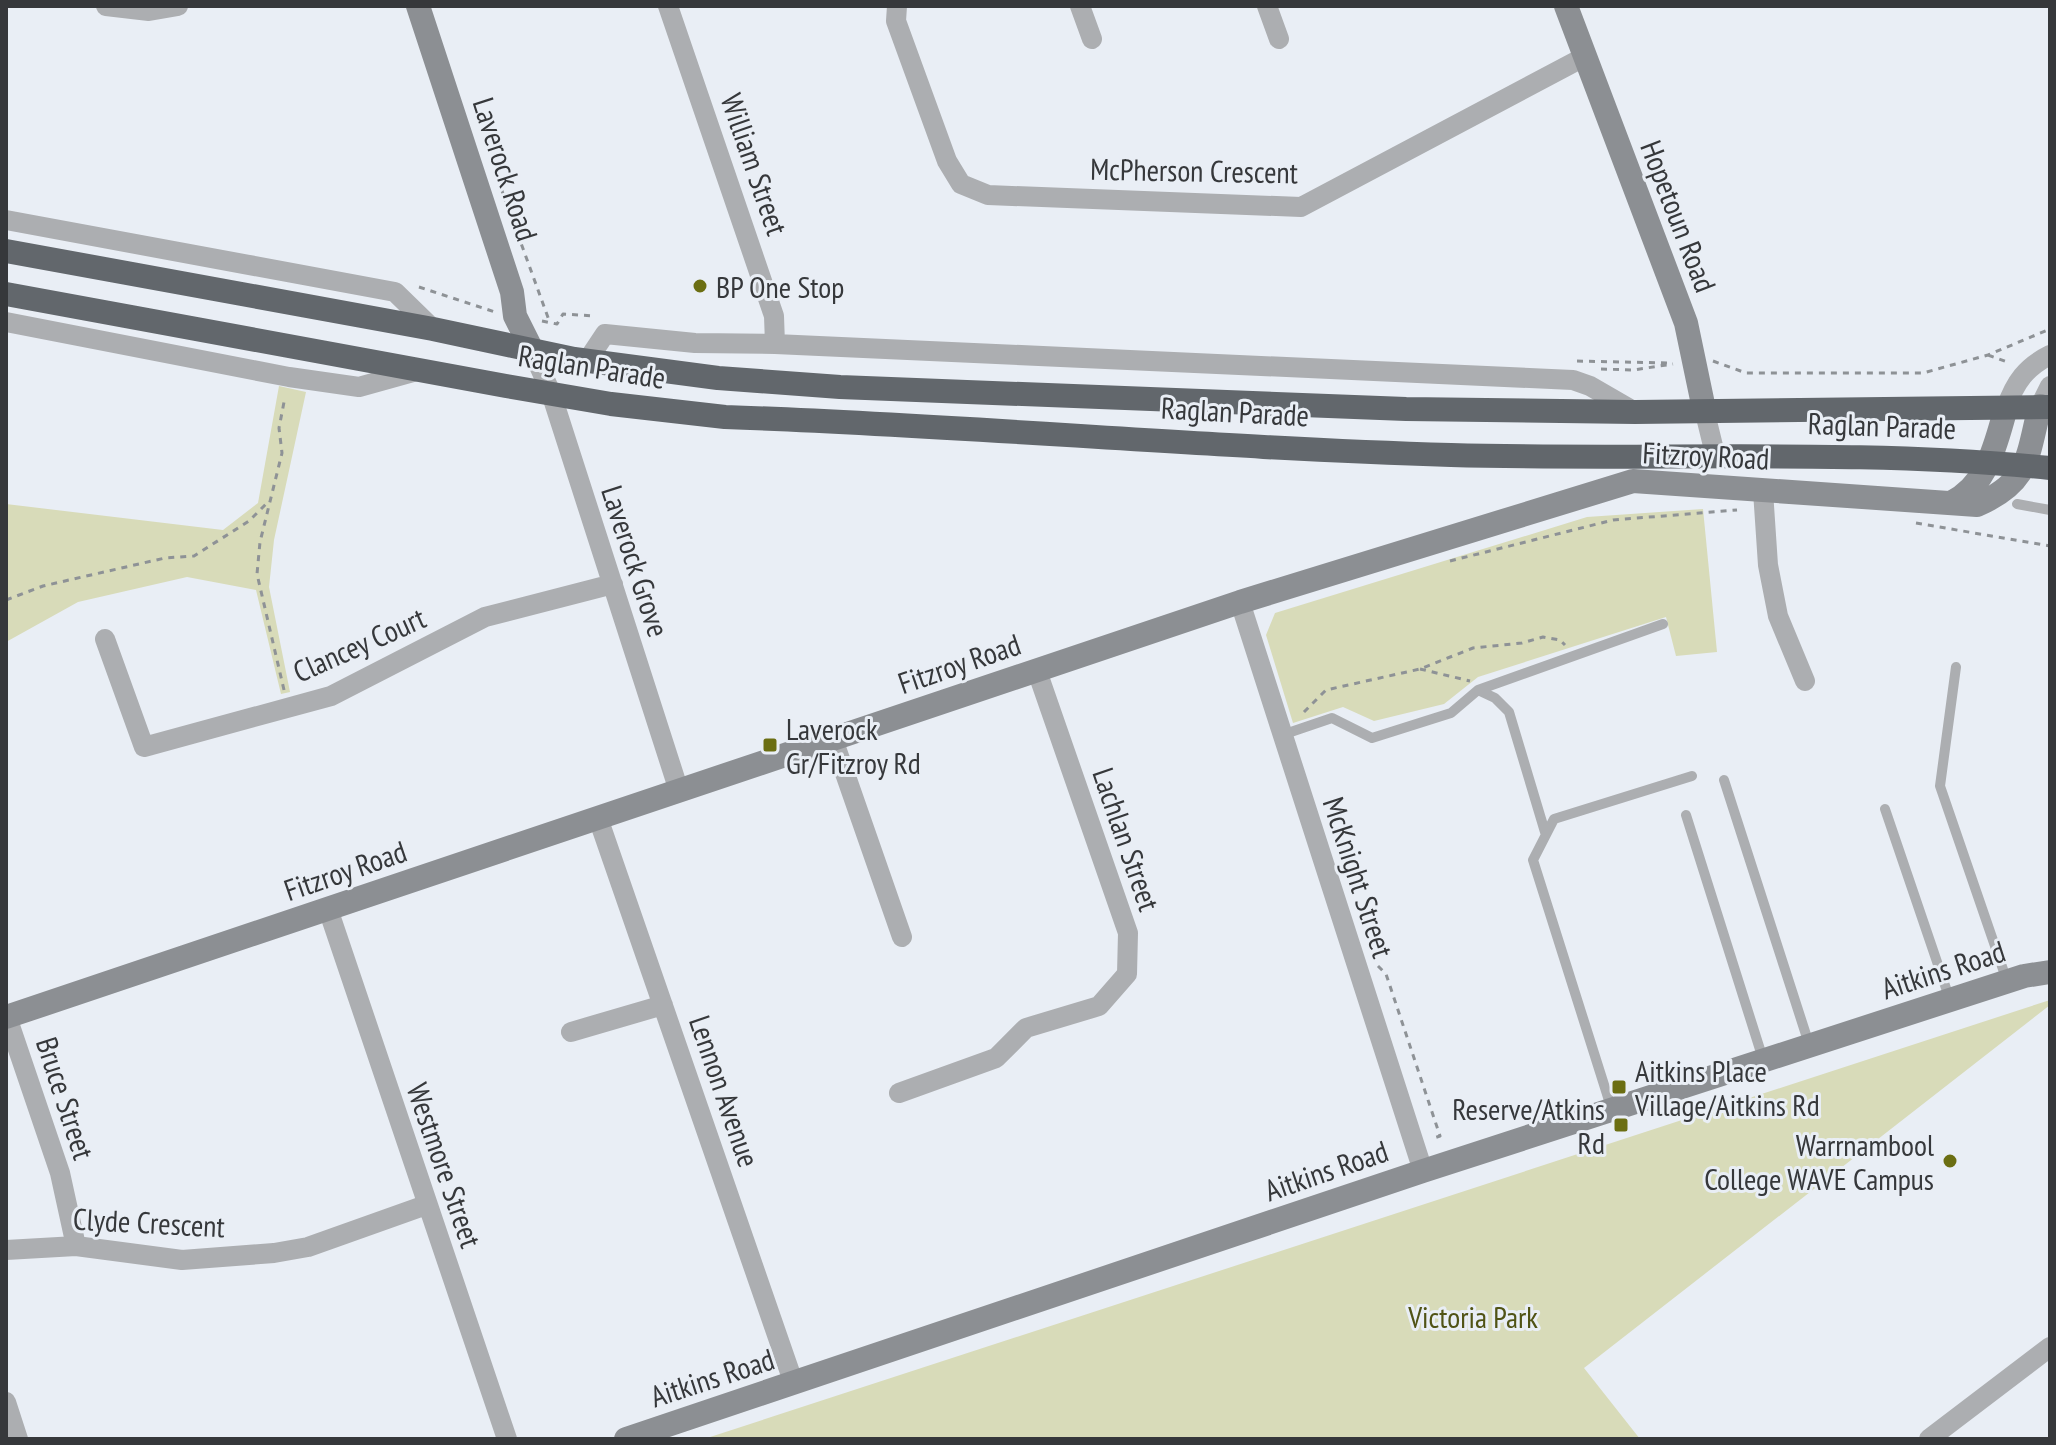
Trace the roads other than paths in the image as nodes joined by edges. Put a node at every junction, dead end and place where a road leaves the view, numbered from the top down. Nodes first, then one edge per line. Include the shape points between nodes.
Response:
1 (106, 6) edge
2 (178, 6) edge
3 (418, 6) edge
4 (668, 6) edge
5 (897, 6) edge
6 (1080, 6) edge
7 (1267, 6) edge
8 (1566, 6) edge
9 (149, 8) edge
10 (1092, 39) dead end
11 (1279, 39) dead end
12 (1584, 57) junction
13 (6, 220) edge
14 (6, 251) edge
15 (10, 297) edge
16 (6, 322) edge
17 (433, 329) junction
18 (775, 344) junction
19 (532, 350) junction
20 (2050, 355) edge
21 (587, 361) junction
22 (420, 370) junction
23 (551, 393) junction
24 (2047, 400) edge
25 (2006, 408) junction
26 (1704, 409) junction
27 (1635, 412) junction
28 (1715, 454) junction
29 (1991, 460) junction
30 (2024, 465) junction
31 (2050, 468) edge
32 (1763, 491) junction
33 (1951, 503) junction
34 (2017, 504) dead end
35 (2050, 510) edge
36 (613, 584) junction
37 (1240, 602) junction
38 (1663, 624) dead end
39 (105, 639) dead end
40 (1956, 667) dead end
41 (1037, 671) junction
42 (1805, 681) dead end
43 (1478, 690) junction
44 (1282, 735) junction
45 (833, 739) junction
46 (1692, 776) dead end
47 (1724, 780) dead end
48 (679, 791) junction
49 (1885, 809) dead end
50 (1686, 815) dead end
51 (598, 818) junction
52 (1545, 832) junction
53 (328, 909) junction
54 (902, 937) dead end
55 (2050, 972) edge
56 (2007, 981) junction
57 (1950, 1000) junction
58 (663, 1005) junction
59 (7, 1017) edge
60 (571, 1032) dead end
61 (1810, 1046) junction
62 (1764, 1061) junction
63 (899, 1093) dead end
64 (1612, 1110) junction
65 (1423, 1171) junction
66 (426, 1205) junction
67 (76, 1246) junction
68 (6, 1250) edge
69 (2050, 1347) edge
70 (794, 1384) junction
71 (6, 1402) edge
72 (18, 1439) edge
73 (507, 1439) edge
74 (626, 1439) edge
75 (1929, 1439) edge

1 - 9 street
2 - 9 street
3 - 19 street, Laverock Road via 512,292 515,316
4 - 18 street, William Street via 774,316
5 - 12 street, McPherson Crescent via 896,21 947,161 961,184 988,195 1301,207
6 - 10 street
7 - 11 street
8 - 12 street, Hopetoun Road
12 - 26 street, Hopetoun Road via 1686,323
13 - 17 street via 395,292
14 - 17 highway, Raglan Parade
15 - 22 highway, Raglan Parade
16 - 22 street, Raglan Parade via 359,387
17 - 19 highway, Raglan Parade
18 - 21 street, Raglan Parade via 605,334
18 - 27 street, Raglan Parade via 1573,380
19 - 21 highway, Raglan Parade
19 - 23 street, Laverock Grove
20 - 25 street via 2026,369
21 - 27 highway, Raglan Parade via 840,387 1406,409
22 - 23 highway, Raglan Parade
23 - 28 highway, Raglan Parade via 725,417 1452,456
23 - 36 street, Laverock Grove
24 - 25 highway, Raglan Parade
24 - 30 street, Fitzroy Road
25 - 26 highway, Raglan Parade
25 - 29 street
26 - 27 highway, Raglan Parade
26 - 28 street, Hopetoun Road
28 - 29 highway, Raglan Parade
29 - 30 highway, Raglan Parade
29 - 33 street via 1975,488
30 - 31 highway, Raglan Parade
30 - 33 street, Fitzroy Road via 2013,485 1998,496 1977,505
32 - 33 street, Fitzroy Road
32 - 37 street, Fitzroy Road via 1633,481
32 - 42 street via 1778,616
34 - 35 lane
36 - 39 street, Clancey Court via 485,617 331,696 144,747
36 - 48 street, Laverock Grove
37 - 41 street, Fitzroy Road
37 - 44 street, McKnight Street
38 - 43 lane
40 - 56 lane via 1940,786
41 - 45 street, Fitzroy Road
41 - 63 street, Lachlan Street via 1128,933 1127,974 1099,1006 1037,1023 1020,1031 996,1058
43 - 44 lane via 1451,713 1372,738 1332,718
43 - 52 lane via 1509,712
44 - 65 street, McKnight Street
45 - 48 street, Fitzroy Road
45 - 54 street
46 - 52 lane via 1554,819
47 - 61 lane
48 - 51 street, Fitzroy Road
49 - 57 lane
50 - 62 lane
51 - 53 street, Fitzroy Road
51 - 58 street, Lennon Avenue
52 - 64 lane via 1533,860
53 - 59 street, Fitzroy Road
53 - 66 street, Westmore Street
55 - 56 street, Aitkins Road
56 - 57 street, Aitkins Road
57 - 61 street, Aitkins Road
58 - 60 street
58 - 70 street, Lennon Avenue
59 - 67 street, Bruce Street via 60,1173
61 - 62 street, Aitkins Road
62 - 64 street, Aitkins Road
64 - 65 street, Aitkins Road
65 - 70 street, Aitkins Road
66 - 67 street, Clyde Crescent via 308,1247 274,1253 182,1260
66 - 73 street, Westmore Street
67 - 68 street, Clyde Crescent
69 - 75 street
70 - 74 street, Aitkins Road
71 - 72 street

